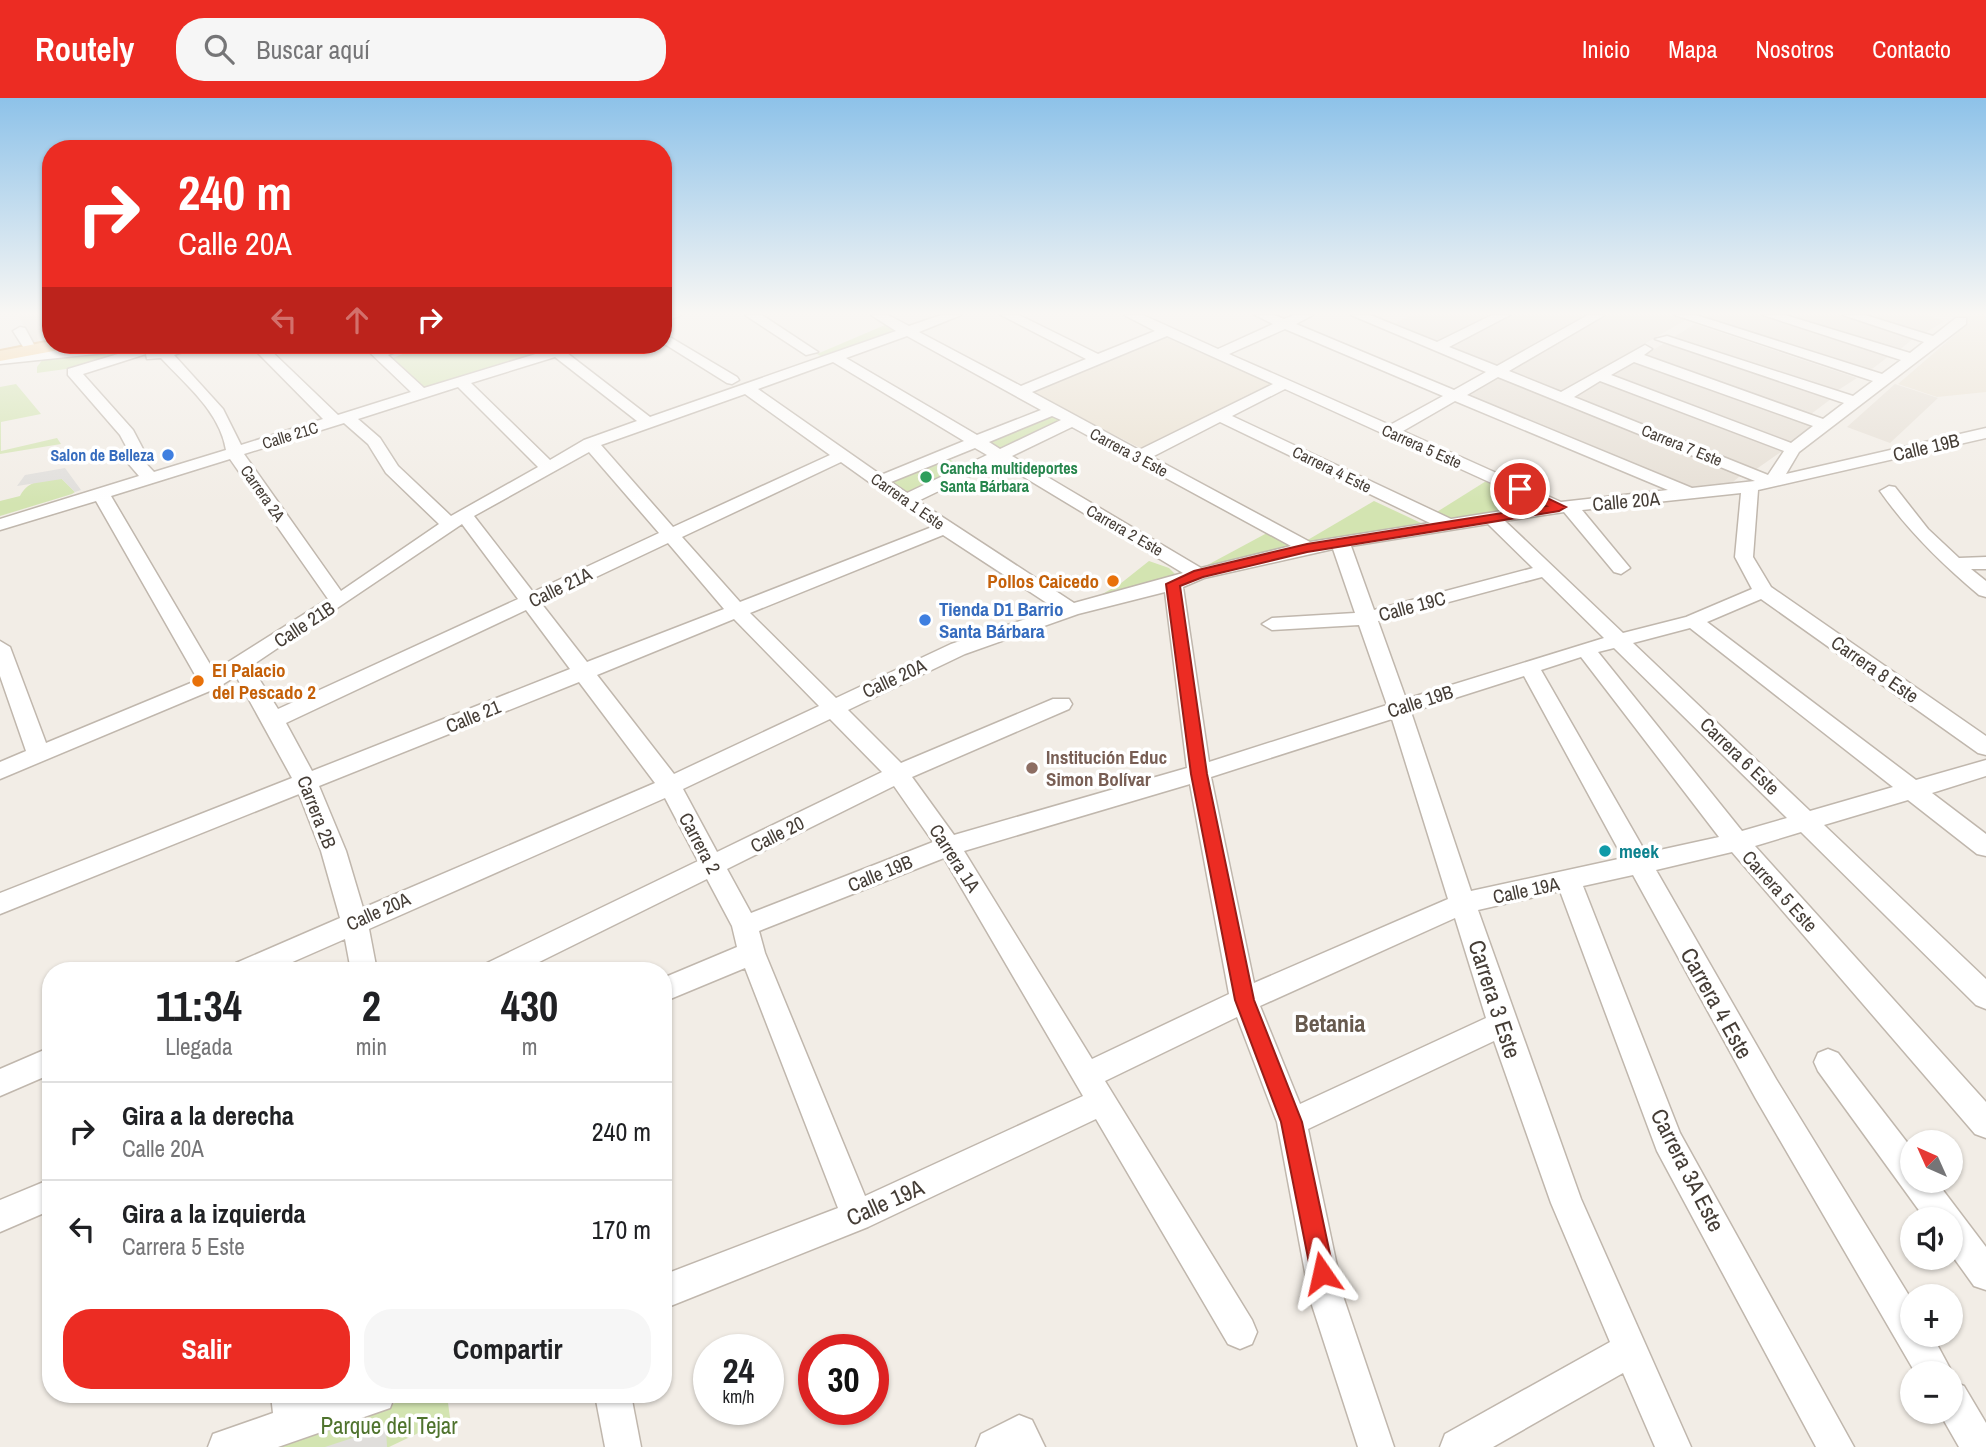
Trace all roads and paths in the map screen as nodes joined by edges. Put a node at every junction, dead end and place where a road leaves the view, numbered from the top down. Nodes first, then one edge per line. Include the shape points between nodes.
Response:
1 (80, 378) edge
2 (187, 378) edge
3 (289, 378) edge
4 (404, 378) edge
5 (474, 378) edge
6 (590, 378) edge
7 (729, 378) edge
8 (755, 378) edge
9 (765, 378) edge
10 (869, 378) edge
11 (994, 378) edge
12 (1054, 378) edge
13 (1270, 378) edge
14 (1412, 378) edge
15 (1486, 378) edge
16 (1515, 378) edge
17 (1596, 378) edge
18 (1604, 378) edge
19 (1694, 378) edge
20 (1783, 378) edge
21 (1879, 378) edge
22 (1882, 379) joint
23 (461, 382) junction
24 (1284, 384) junction
25 (740, 385) junction
26 (1020, 392) junction
27 (421, 394) junction
28 (1455, 396) junction
29 (1563, 397) junction
30 (1858, 402) junction
31 (1053, 410) junction
32 (1220, 416) junction
33 (643, 418) junction
34 (341, 419) junction
35 (1072, 421) junction
36 (1826, 425) junction
37 (1391, 432) junction
38 (1986, 433) edge
39 (590, 443) junction
40 (976, 443) junction
41 (1793, 449) junction
42 (234, 452) junction
43 (843, 455) junction
44 (998, 456) junction
45 (1139, 457) junction
46 (547, 466) junction
47 (150, 478) junction
48 (880, 481) junction
49 (1772, 482) junction
50 (1750, 487) junction
51 (1889, 491) dead end
52 (101, 494) junction
53 (1694, 495) junction
54 (906, 500) junction
55 (1564, 507) junction
56 (1492, 517) junction
57 (457, 520) junction
58 (1445, 523) junction
59 (0, 525) edge
60 (945, 528) junction
61 (670, 534) junction
62 (1340, 542) junction
63 (1307, 548) junction
64 (1986, 563) edge
65 (1952, 564) junction
66 (1621, 568) dead end
67 (1548, 570) junction
68 (1198, 574) junction
69 (1173, 584) junction
70 (1763, 591) junction
71 (1986, 592) edge
72 (339, 601) junction
73 (532, 601) junction
74 (1071, 610) junction
75 (737, 611) junction
76 (1367, 618) junction
77 (1693, 621) junction
78 (1272, 624) dead end
79 (1623, 641) junction
80 (0, 647) edge
81 (1585, 649) junction
82 (240, 665) junction
83 (1528, 667) junction
84 (583, 672) junction
85 (210, 683) junction
86 (1061, 704) dead end
87 (830, 708) junction
88 (1399, 708) junction
89 (276, 719) junction
90 (1986, 747) edge
91 (39, 755) junction
92 (1986, 768) edge
93 (0, 771) edge
94 (898, 774) junction
95 (1199, 774) junction
96 (307, 782) junction
97 (670, 786) junction
98 (1914, 789) junction
99 (1807, 821) junction
100 (1737, 842) junction
101 (949, 846) junction
102 (1986, 847) edge
103 (1640, 865) junction
104 (712, 866) junction
105 (1568, 880) junction
106 (1464, 903) junction
107 (0, 904) edge
108 (356, 920) junction
109 (745, 926) junction
110 (752, 953) junction
111 (264, 962) edge
112 (363, 962) edge
113 (517, 962) edge
114 (672, 986) edge
115 (1986, 997) edge
116 (1244, 1000) junction
117 (1503, 1024) junction
118 (1828, 1062) dead end
119 (42, 1064) edge
120 (0, 1083) edge
121 (1095, 1088) junction
122 (1292, 1122) junction
123 (1986, 1124) edge
124 (1900, 1158) edge
125 (42, 1198) edge
126 (0, 1216) edge
127 (857, 1216) junction
128 (1963, 1243) edge
129 (1986, 1273) edge
130 (672, 1288) edge
131 (1900, 1313) edge
132 (1240, 1332) dead end
133 (1631, 1349) junction
134 (331, 1403) edge
135 (615, 1403) edge
136 (290, 1410) edge
137 (1963, 1419) edge
138 (226, 1447) edge
139 (623, 1447) edge
140 (1376, 1447) edge
141 (1458, 1447) edge
142 (1672, 1447) edge
143 (1836, 1447) edge
144 (1980, 1447) edge

1 - 47 street via 127,433 135,449 129,455
2 - 42 street, Carrera 2A via 226,424 234,438
3 - 34 street, Carrera 2 via 325,414
4 - 27 street
5 - 23 street, Calle 21C
6 - 33 street
7 - 25 street, Carrera 1 Este
8 - 25 street, Calle 21B
9 - 25 street, Calle 21B
10 - 40 street, Carrera 2 Este
11 - 26 street, Carrera 3 Este
12 - 26 street
13 - 24 street, Carrera 5 Este
14 - 28 street
15 - 28 street
16 - 29 street, Carrera 7 Este
17 - 29 street
18 - 41 street
19 - 36 street
20 - 30 street
21 - 22 street
22 - 30 street
23 - 27 street, Calle 21C
23 - 46 street
24 - 32 street
24 - 37 street, Carrera 5 Este
25 - 33 street, Calle 21B
25 - 39 street, Calle 21B
25 - 43 street, Carrera 1 Este
26 - 31 street, Carrera 3 Este
27 - 34 street, Calle 21C
28 - 37 street
28 - 53 street
29 - 49 street, Carrera 7 Este
30 - 36 street
31 - 35 street, Carrera 3 Este
31 - 40 street
32 - 45 street
32 - 58 street, Carrera 4 Este
33 - 39 street, Calle 21B
34 - 42 street, Calle 21C
34 - 57 street, Carrera 2 via 374,441 392,469
35 - 44 street
35 - 45 street, Carrera 3 Este
36 - 41 street
37 - 55 street, Carrera 5 Este
38 - 49 street, Calle 19B
39 - 46 street, Calle 21B
39 - 61 street, Carrera 1A
40 - 44 street, Carrera 2 Este
40 - 48 street
41 - 49 street
42 - 47 street, Calle 21C
42 - 72 street, Carrera 2A
43 - 48 street, Carrera 1 Este
43 - 61 street, Calle 21A
44 - 54 street
44 - 68 street, Carrera 2 Este
45 - 63 street, Carrera 3 Este
46 - 57 street, Calle 21B
47 - 52 street, Calle 21C
48 - 54 street, Carrera 1 Este
49 - 50 street, Calle 19B
50 - 53 street, Calle 20A
50 - 70 street via 1744,556
51 - 65 street via 1911,524
52 - 59 street, Calle 21C
52 - 85 street
53 - 55 street, Calle 20A
54 - 60 street, Carrera 1 Este
55 - 56 street, Calle 20A
55 - 66 street, Carrera 5 Este
56 - 58 street, Calle 20A
56 - 67 street, Carrera 6 Este
57 - 72 street, Calle 21B
57 - 73 street, Carrera 2
58 - 62 street, Calle 20A
60 - 74 street, Carrera 1 Este
60 - 75 street, Calle 21
61 - 73 street, Calle 21A
61 - 75 street, Carrera 1A
62 - 63 street, Calle 20A
62 - 76 street, Carrera 3 Este
63 - 68 street, Calle 20A
64 - 65 street
65 - 71 street
67 - 76 street, Calle 19C
67 - 79 street, Carrera 6 Este
68 - 69 street, Calle 20A
69 - 74 street, Calle 20A
69 - 95 street
70 - 77 street, Calle 19B
70 - 90 street, Carrera 8 Este
72 - 82 street, Calle 21B
73 - 84 street, Carrera 2
73 - 89 street, Calle 21A
74 - 87 street, Calle 20A via 958,649
75 - 84 street, Calle 21
75 - 87 street, Carrera 1A
76 - 78 street, Calle 19C
76 - 88 street, Carrera 3 Este
77 - 79 street, Calle 19B
77 - 98 street
79 - 81 street, Calle 19B
79 - 99 street, Carrera 6 Este
80 - 91 street
81 - 83 street, Calle 19B
81 - 100 street, Carrera 5 Este
82 - 85 street, Calle 21B
82 - 89 street, Carrera 2B
83 - 88 street, Calle 19B
83 - 103 street, Carrera 4 Este
84 - 96 street, Calle 21
84 - 97 street, Carrera 2
85 - 91 street, Calle 21B
86 - 94 street, Calle 20
87 - 94 street, Carrera 1A
87 - 97 street, Calle 20A
88 - 95 street, Calle 19B
88 - 106 street, Carrera 3 Este
89 - 96 street, Carrera 2B
91 - 93 street, Calle 21B
92 - 98 street, Calle 19A
94 - 101 street, Carrera 1A
94 - 104 street, Calle 20
95 - 101 street, Calle 19B
95 - 116 street
96 - 107 street, Calle 21
96 - 108 street, Carrera 2B
97 - 104 street, Carrera 2
97 - 108 street, Calle 20A
98 - 99 street, Calle 19A
98 - 102 street
99 - 100 street, Calle 19A
99 - 115 street, Carrera 6 Este
100 - 103 street, Calle 19A
100 - 123 street, Carrera 5 Este
101 - 109 street, Calle 19B
101 - 121 street, Carrera 1A
103 - 105 street, Calle 19A
103 - 131 street, Carrera 4 Este
104 - 109 street, Carrera 2
104 - 113 street, Calle 20
105 - 106 street, Calle 19A
105 - 143 street, Carrera 3A Este via 1668,1140
106 - 116 street, Calle 19A
106 - 117 street, Carrera 3 Este
108 - 111 street, Calle 20A
108 - 112 street, Carrera 2B
109 - 110 street, Carrera 2
110 - 114 street
110 - 127 street, Carrera 2
116 - 121 street, Calle 19A
116 - 122 street
117 - 122 street
117 - 133 street, Carrera 3 Este via 1567,1203
118 - 124 street
119 - 120 street
121 - 127 street, Calle 19A
121 - 132 street, Carrera 1A
122 - 140 street via 1327,1299
125 - 126 street
127 - 130 street, Calle 19A
128 - 129 street
133 - 141 street
133 - 142 street, Carrera 3 Este
134 - 136 street
135 - 139 street
136 - 138 street
137 - 144 street

